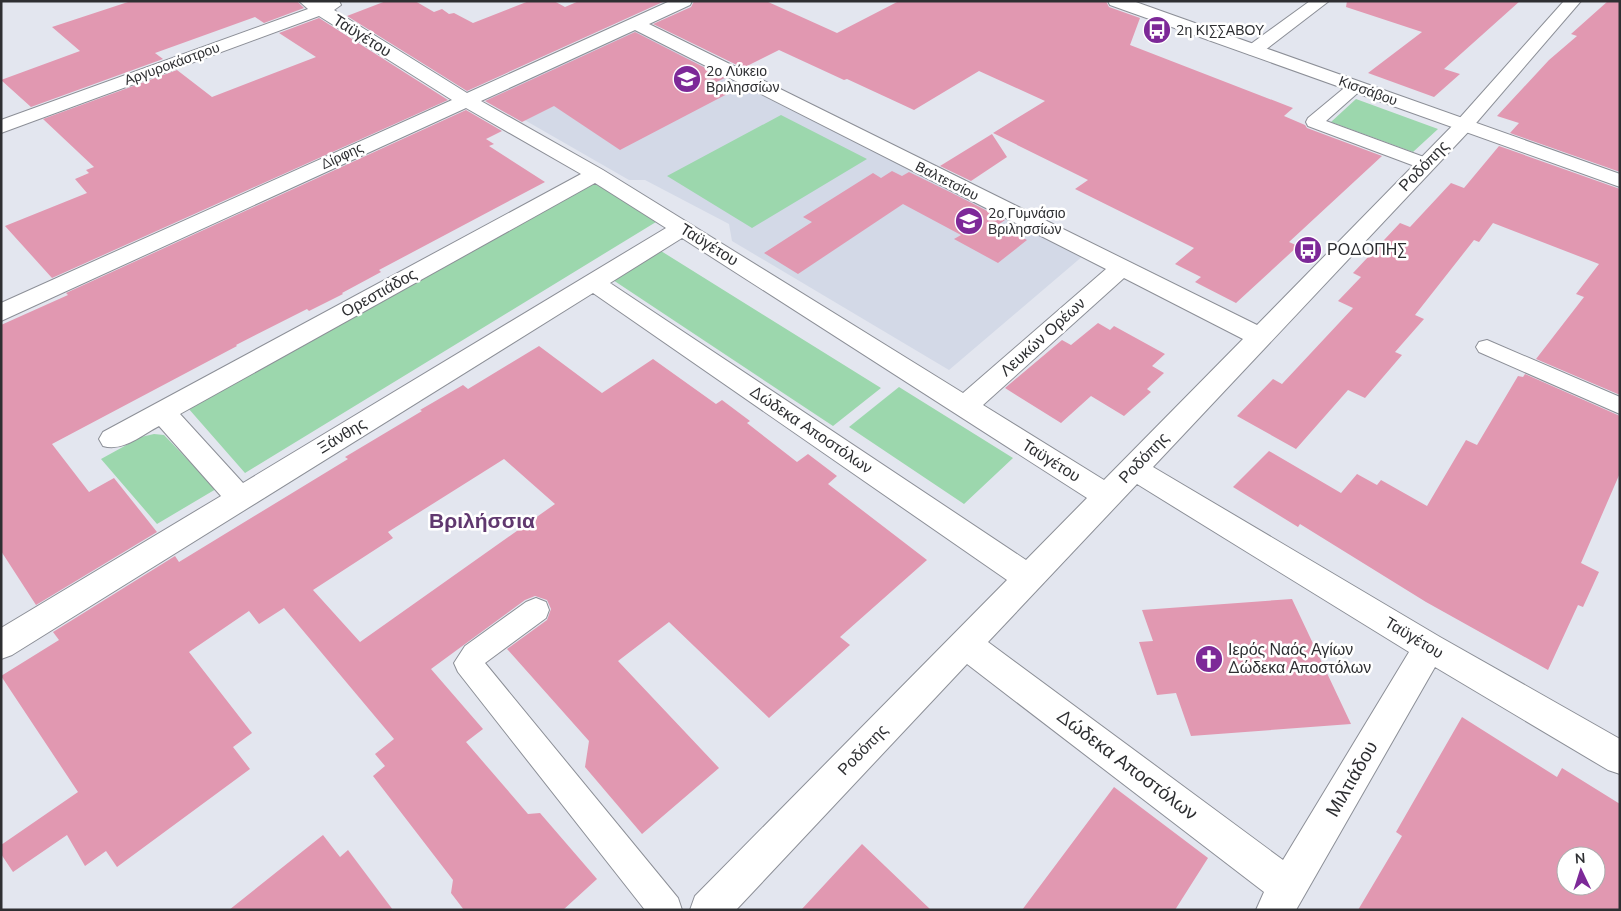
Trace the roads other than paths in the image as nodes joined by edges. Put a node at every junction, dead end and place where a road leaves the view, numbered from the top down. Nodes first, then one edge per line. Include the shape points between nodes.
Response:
1 (342, 1) edge
2 (684, 1) edge
3 (1116, 1) edge
4 (1321, 1) edge
5 (1573, 1) edge
6 (313, 5) edge
7 (634, 23) junction
8 (1254, 50) junction
9 (1355, 86) junction
10 (466, 100) junction
11 (1464, 125) junction
12 (1, 127) edge
13 (1426, 164) junction
14 (596, 174) junction
15 (1620, 181) edge
16 (682, 228) junction
17 (1121, 268) junction
18 (593, 282) junction
19 (1, 313) edge
20 (1260, 337) junction
21 (1487, 347) dead end
22 (966, 406) junction
23 (1620, 406) edge
24 (162, 412) junction
25 (113, 439) dead end
26 (1134, 469) junction
27 (1107, 496) junction
28 (240, 498) junction
29 (1028, 578) junction
30 (536, 610) dead end
31 (965, 644) junction
32 (1, 645) edge
33 (1429, 647) junction
34 (1618, 752) edge
35 (1282, 898) edge
36 (666, 910) edge
37 (709, 910) edge

1 - 6 street, Αργυροκάστρου
2 - 7 street, Δίρφης
3 - 8 street, Κισσάβου
4 - 8 street
5 - 11 street, Ροδόπης
6 - 10 street, Ταϋγέτου
6 - 12 street, Αργυροκάστρου
7 - 10 street, Δίρφης
7 - 17 street, Βαλτετσίου
8 - 9 street, Κισσάβου
9 - 11 street, Κισσάβου
9 - 13 lane via 1314,122
10 - 14 street, Ταϋγέτου
10 - 19 street, Δίρφης
11 - 13 street, Ροδόπης
11 - 15 street, Κισσάβου
13 - 20 street, Ροδόπης
14 - 16 street, Ταϋγέτου
14 - 24 street, Ορεστιάδος
16 - 18 street, Ξάνθης
16 - 22 street, Ταϋγέτου
17 - 20 street, Βαλτετσίου
17 - 22 street, Λευκών Ορέων
18 - 28 street, Ξάνθης
18 - 29 street, Δώδεκα Αποστόλων
20 - 26 street, Ροδόπης
21 - 23 lane
22 - 27 street, Ταϋγέτου
24 - 25 street, Ορεστιάδος
24 - 28 street
26 - 27 street, Ροδόπης
26 - 33 street, Ταϋγέτου
27 - 29 street, Ροδόπης
28 - 32 street, Ξάνθης
29 - 31 street, Ροδόπης
30 - 36 lane via 468,663
31 - 35 street, Δώδεκα Αποστόλων
31 - 37 street, Ροδόπης
33 - 34 street, Ταϋγέτου
33 - 35 street, Μιλτιάδου

